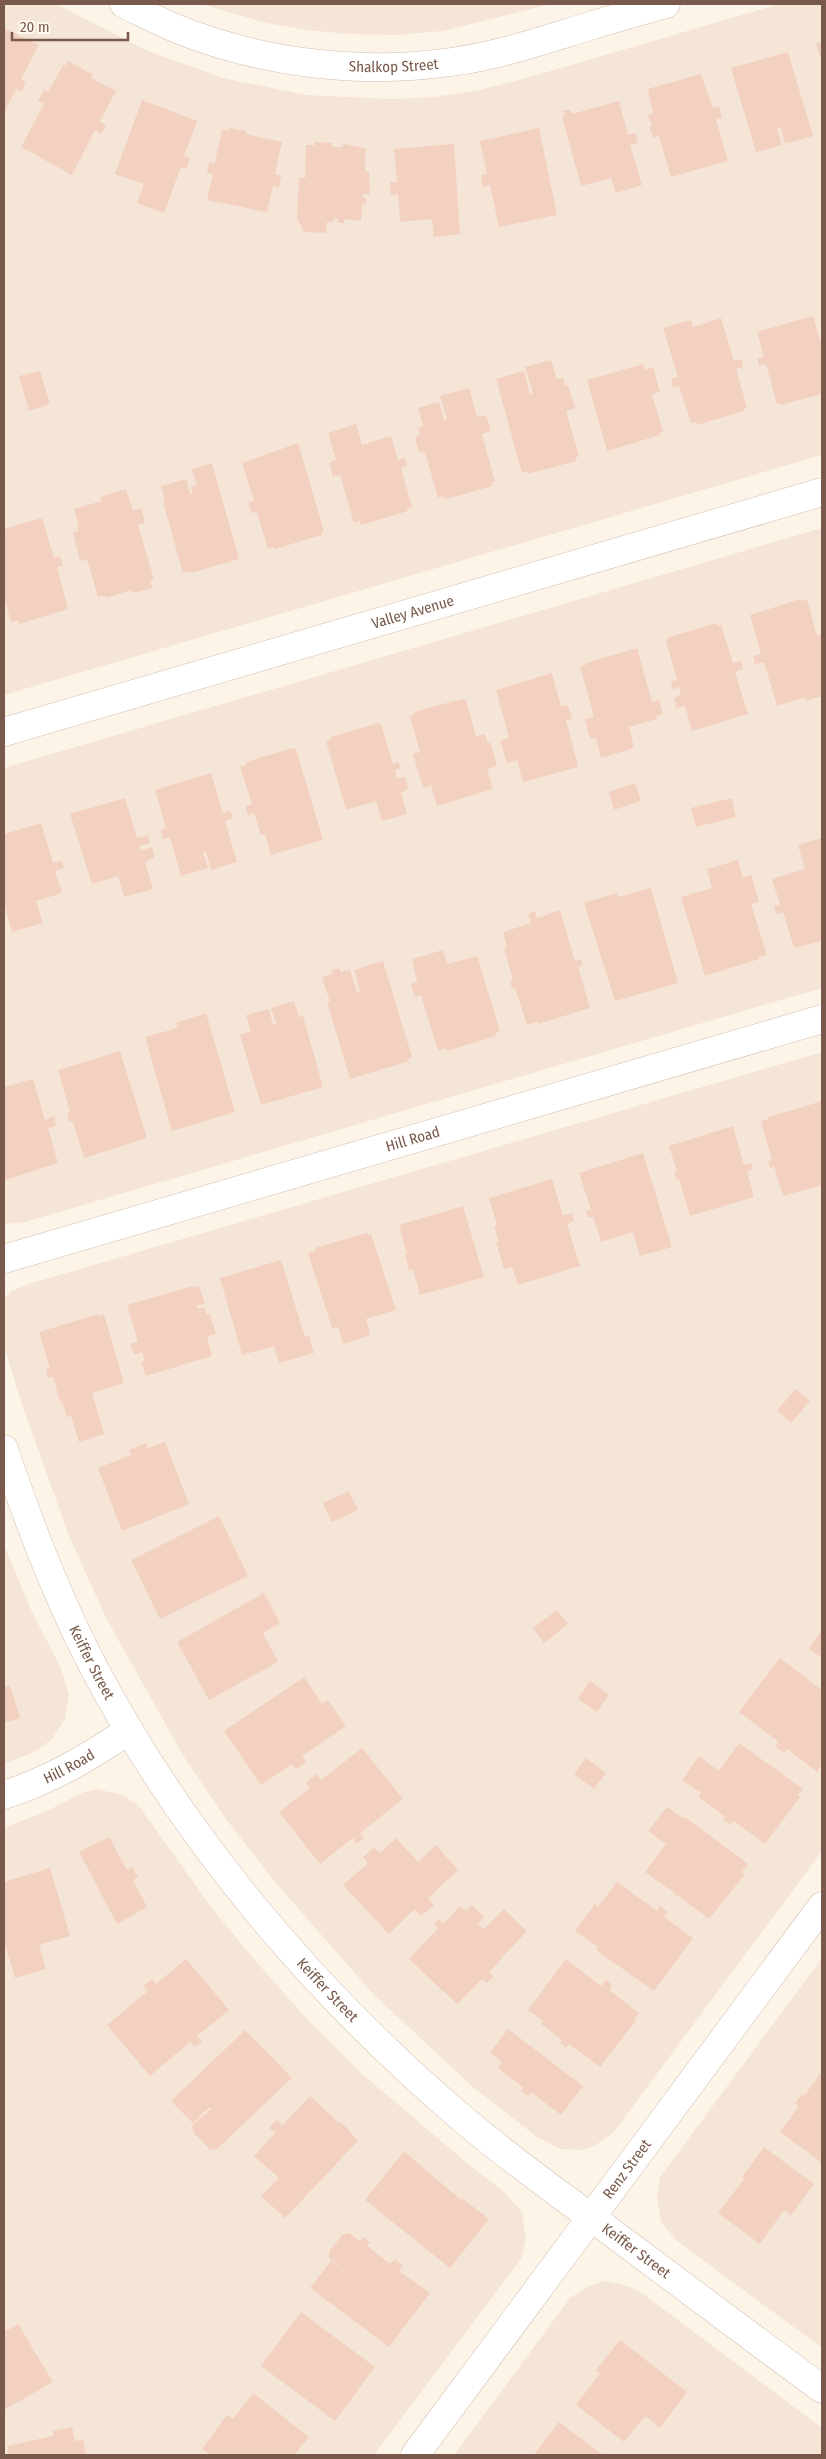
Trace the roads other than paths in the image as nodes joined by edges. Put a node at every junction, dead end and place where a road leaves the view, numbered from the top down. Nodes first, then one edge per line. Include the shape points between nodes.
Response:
1 (124, 4) edge
2 (666, 4) edge
3 (822, 492) edge
4 (4, 732) edge
5 (822, 1019) edge
6 (4, 1259) edge
7 (4, 1449) edge
8 (129, 1730) junction
9 (4, 1795) edge
10 (822, 1906) edge
11 (592, 2218) junction
12 (822, 2389) edge
13 (414, 2455) edge

1 - 2 street, Shalkop Street via 176,28 258,53 332,65 398,67 452,62 512,49
3 - 4 street, Valley Avenue
5 - 6 street, Hill Road
7 - 8 street, Keiffer Street via 63,1604
8 - 9 street, Hill Road via 69,1768
8 - 11 street, Keiffer Street via 236,1886 319,1983 466,2122
10 - 11 street, Renz Street
11 - 12 street, Keiffer Street
11 - 13 street, Renz Street

